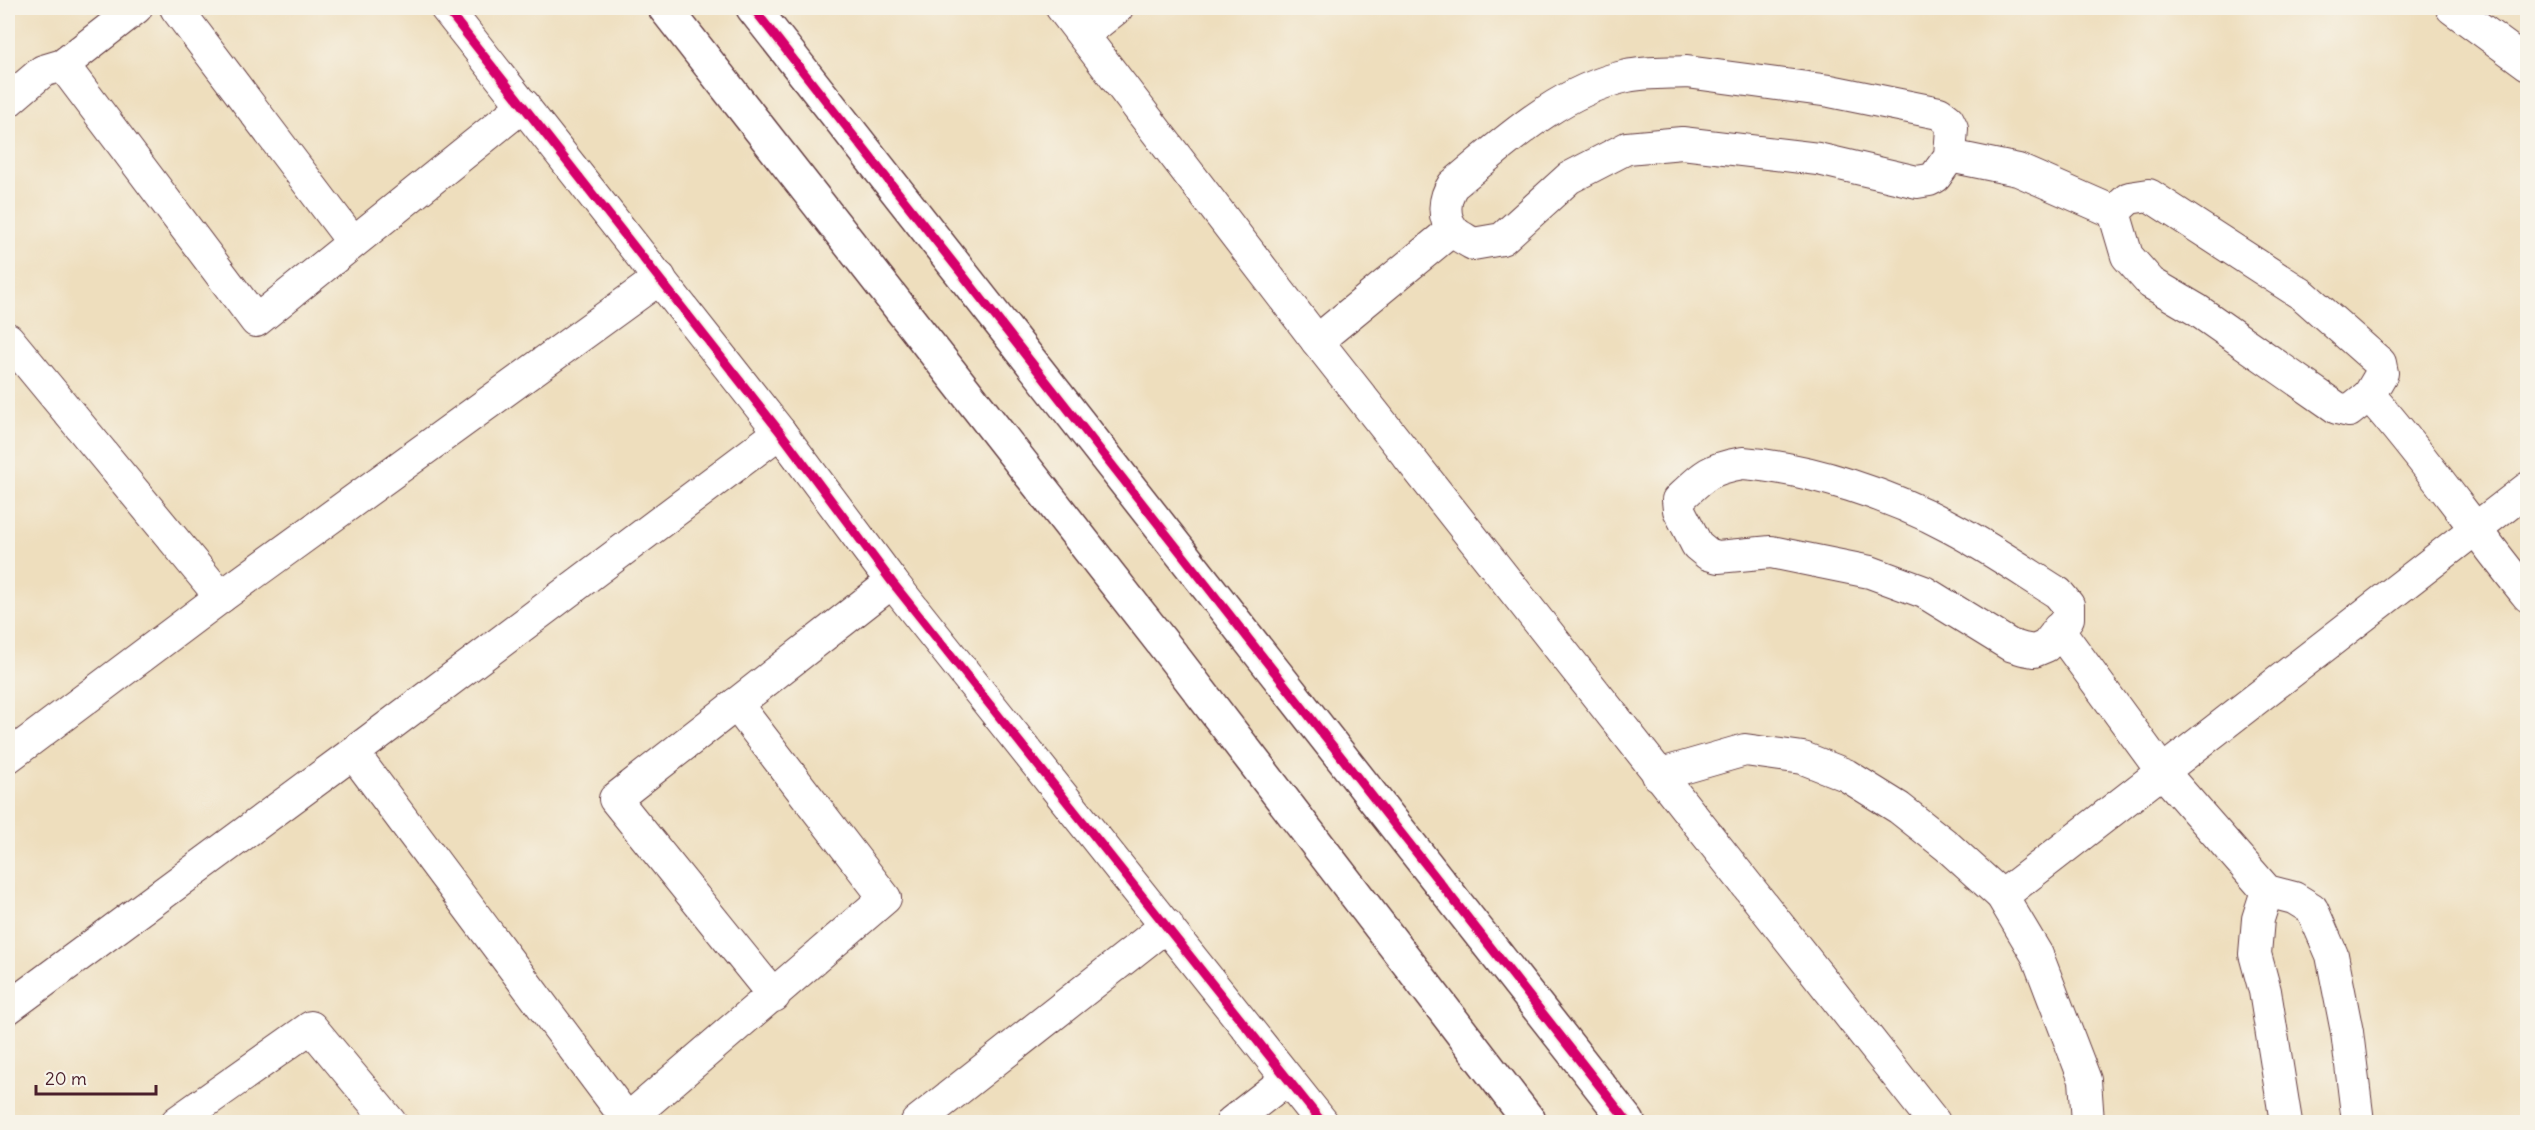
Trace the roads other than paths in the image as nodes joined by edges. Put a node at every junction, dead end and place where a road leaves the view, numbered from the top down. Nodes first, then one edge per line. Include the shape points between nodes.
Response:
1 (136, 8) edge
2 (176, 8) edge
3 (446, 8) edge
4 (665, 8) edge
5 (753, 8) edge
6 (1062, 8) edge
7 (1117, 8) edge
8 (2452, 8) edge
9 (1083, 35) junction
10 (2528, 64) edge
11 (63, 65) junction
12 (8, 101) edge
13 (524, 105) junction
14 (1950, 156) junction
15 (2114, 212) junction
16 (1452, 230) junction
17 (353, 242) junction
18 (660, 278) junction
19 (8, 339) edge
20 (1317, 341) junction
21 (2369, 395) junction
22 (780, 432) junction
23 (2528, 488) edge
24 (2472, 529) junction
25 (892, 582) junction
26 (2528, 596) edge
27 (222, 597) junction
28 (2058, 629) junction
29 (736, 705) junction
30 (353, 753) junction
31 (8, 757) edge
32 (2161, 770) junction
33 (1658, 776) junction
34 (2267, 891) junction
35 (2002, 896) junction
36 (1167, 925) junction
37 (774, 996) junction
38 (8, 1008) edge
39 (1287, 1078) junction
40 (196, 1117) edge
41 (628, 1121) edge
42 (390, 1122) edge
43 (917, 1122) edge
44 (1232, 1122) edge
45 (1322, 1122) edge
46 (1530, 1122) edge
47 (1628, 1122) edge
48 (1934, 1122) edge
49 (2088, 1122) edge
50 (2286, 1122) edge
51 (2358, 1122) edge

1 - 11 street
2 - 17 street
3 - 13 street
4 - 46 street
5 - 47 street
6 - 9 street
7 - 9 street
8 - 10 street
9 - 20 street
11 - 12 street via 43,71
11 - 17 street via 256,321
13 - 17 street
13 - 18 street
14 - 15 street via 2018,170
14 - 16 street via 1935,177 1917,182 1818,159 1682,143 1627,148 1569,178 1502,239 1473,244
14 - 16 street via 1952,128 1939,113 1830,91 1687,72 1628,76 1580,92 1529,123 1453,185 1445,196
15 - 21 street via 2127,256 2151,283 2197,310 2337,408 2349,411
15 - 21 street via 2129,198 2149,195 2302,295 2380,363 2382,373
16 - 20 street
18 - 22 street
18 - 27 street
19 - 27 street
20 - 33 street
21 - 24 street via 2406,437
22 - 25 street
22 - 30 street
23 - 24 street
24 - 26 street
24 - 32 street via 2312,657
25 - 29 street
25 - 36 street
27 - 31 street
28 - 28 street via 2068,618 2068,605 2058,593 1952,528 1894,502 1768,465 1743,463 1705,473 1678,501 1697,545 1708,554 1718,557 1771,552 1870,572 1924,592 2010,645 2023,649 2034,651 2046,646
28 - 32 street
29 - 37 street via 885,898
29 - 37 street via 615,799
30 - 38 street
30 - 41 street
32 - 34 street
32 - 35 street
33 - 35 street via 1745,750 1803,758 1846,775 1899,808
33 - 48 street
34 - 50 street via 2258,919 2255,954 2265,991
34 - 51 street via 2294,898 2312,909 2332,955
35 - 49 street via 2037,956 2063,1018 2085,1080
36 - 39 street
36 - 43 street
37 - 41 street
39 - 44 street
39 - 45 street
40 - 42 street via 311,1027

